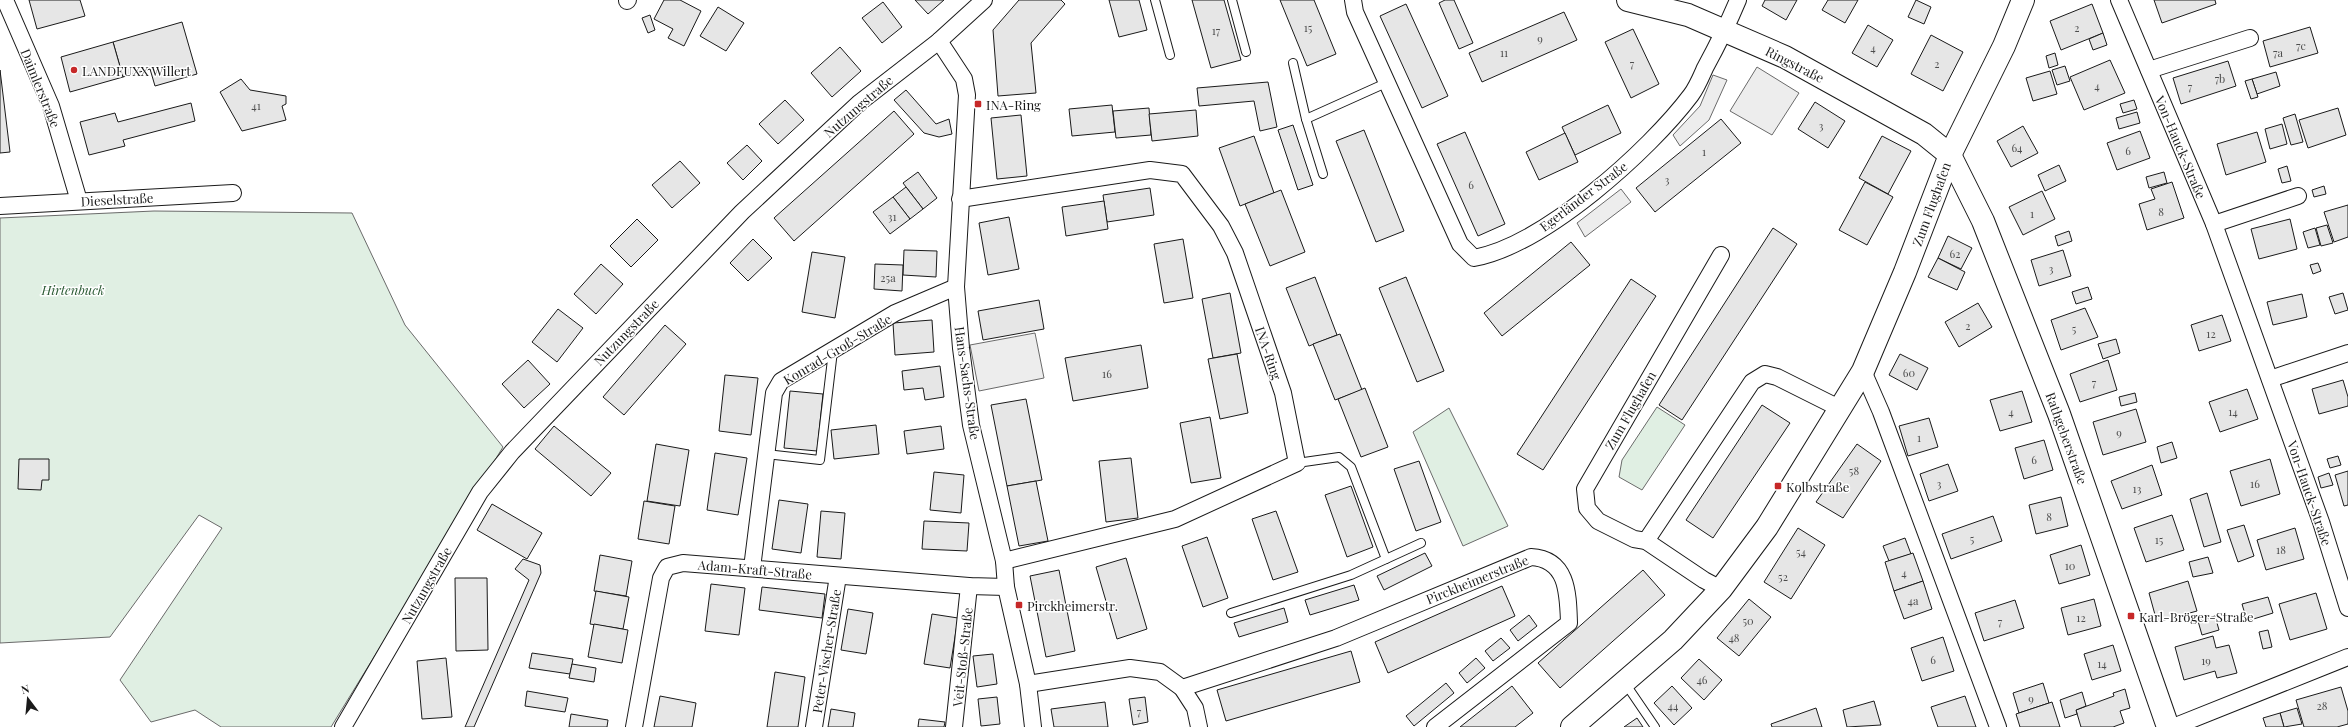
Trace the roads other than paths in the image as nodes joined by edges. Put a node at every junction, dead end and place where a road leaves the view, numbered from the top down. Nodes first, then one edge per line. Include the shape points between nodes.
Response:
1 (5, 0) edge
2 (984, 0) edge
3 (1155, 0) edge
4 (1232, 0) edge
5 (1353, 0) edge
6 (1628, 0) edge
7 (1738, 0) edge
8 (2023, 0) edge
9 (2119, 0) edge
10 (1725, 30) junction
11 (2250, 38) dead end
12 (938, 41) junction
13 (1246, 52) dead end
14 (1170, 55) dead end
15 (1293, 63) dead end
16 (2149, 70) junction
17 (1386, 83) junction
18 (1306, 119) junction
19 (1950, 155) junction
20 (1324, 174) dead end
21 (233, 193) dead end
22 (2298, 196) dead end
23 (960, 199) junction
24 (79, 201) junction
25 (0, 206) edge
26 (2214, 224) junction
27 (1721, 255) dead end
28 (956, 287) junction
29 (833, 350) junction
30 (2348, 353) edge
31 (1863, 371) junction
32 (2270, 380) junction
33 (1832, 404) junction
34 (766, 454) junction
35 (1297, 463) junction
36 (1646, 541) junction
37 (1421, 543) dead end
38 (1386, 559) junction
39 (1004, 562) junction
40 (752, 568) junction
41 (838, 576) junction
42 (969, 586) junction
43 (1006, 587) junction
44 (1721, 589) junction
45 (2348, 608) edge
46 (1231, 612) dead end
47 (2348, 657) edge
48 (1625, 683) junction
49 (1028, 684) junction
50 (1182, 688) junction
51 (343, 727) edge
52 (634, 727) edge
53 (814, 727) edge
54 (954, 727) edge
55 (1033, 727) edge
56 (1199, 727) edge
57 (1435, 727) edge
58 (1572, 727) edge
59 (1655, 727) edge
60 (1998, 727) edge
61 (2168, 727) edge
62 (2173, 727) edge

1 - 24 street, Daimlerstraße via 51,106
2 - 12 street, Nutzungstraße
3 - 14 lane
4 - 13 lane
5 - 17 street, Egerländer Straße
6 - 10 street, Ringstraße via 1668,9
7 - 10 street
8 - 19 street, Zum Flughafen via 2004,46
9 - 16 street, Von-Hauck-Straße
10 - 17 street, Egerländer Straße via 1692,94 1617,173 1548,225 1492,255 1474,258 1460,244
10 - 19 street, Ringstraße via 1785,58 1875,106 1924,134
11 - 16 street
12 - 23 street, Hans-Sachs-Straße via 964,79 967,95
12 - 51 street, Nutzungstraße via 859,103 742,212 625,331 506,458 480,492
15 - 18 lane
16 - 26 street, Von-Hauck-Straße
17 - 18 lane
18 - 20 lane
19 - 31 street, Zum Flughafen via 1908,265
19 - 61 street, Rathgeberstraße via 1986,228 2056,407
21 - 24 street, Dieselstraße
22 - 26 street
23 - 28 street, Hans-Sachs-Straße
23 - 35 street, INA-Ring via 1150,170 1182,174 1220,226 1235,253 1283,393
24 - 25 street, Dieselstraße
26 - 32 street, Von-Hauck-Straße
27 - 36 street, Zum Flughafen via 1585,489 1587,508 1598,521 1634,539
28 - 29 street, Konrad-Groß-Straße via 895,313
28 - 39 street, Hans-Sachs-Straße via 961,348 972,425
29 - 34 street, Konrad-Groß-Straße via 781,381 774,394
29 - 34 lane via 820,460
30 - 32 street
31 - 33 street, Zum Flughafen
31 - 60 street via 1884,419
32 - 45 street, Von-Hauck-Straße via 2321,522
33 - 36 street via 1777,377 1765,374 1752,382
33 - 44 street, Zum Flughafen via 1767,527
34 - 40 street, Konrad-Groß-Straße
35 - 38 lane via 1339,457 1351,467
35 - 39 street via 1175,520
36 - 44 street, Zum Flughafen
37 - 38 lane
38 - 46 lane via 1351,574
39 - 43 street, Hans-Sachs-Straße
40 - 41 street, Adam-Kraft-Straße
40 - 52 street, Adam-Kraft-Straße via 683,563 667,567 662,578
41 - 42 street, Adam-Kraft-Straße
41 - 53 street, Peter-Vischer-Straße
42 - 43 street, Adam-Kraft-Straße
42 - 54 street, Veit-Stoß-Straße
43 - 49 street, Hans-Sachs-Straße
44 - 48 street, Zum Flughafen via 1673,640
47 - 62 street
48 - 58 street, Zum Flughafen
48 - 59 lane
49 - 50 street via 1130,668 1160,672
49 - 55 street, Hans-Sachs-Straße
50 - 56 street via 1194,708
50 - 57 street, Pirckheimerstraße via 1336,638 1531,557 1543,557 1554,564 1567,585 1569,623

